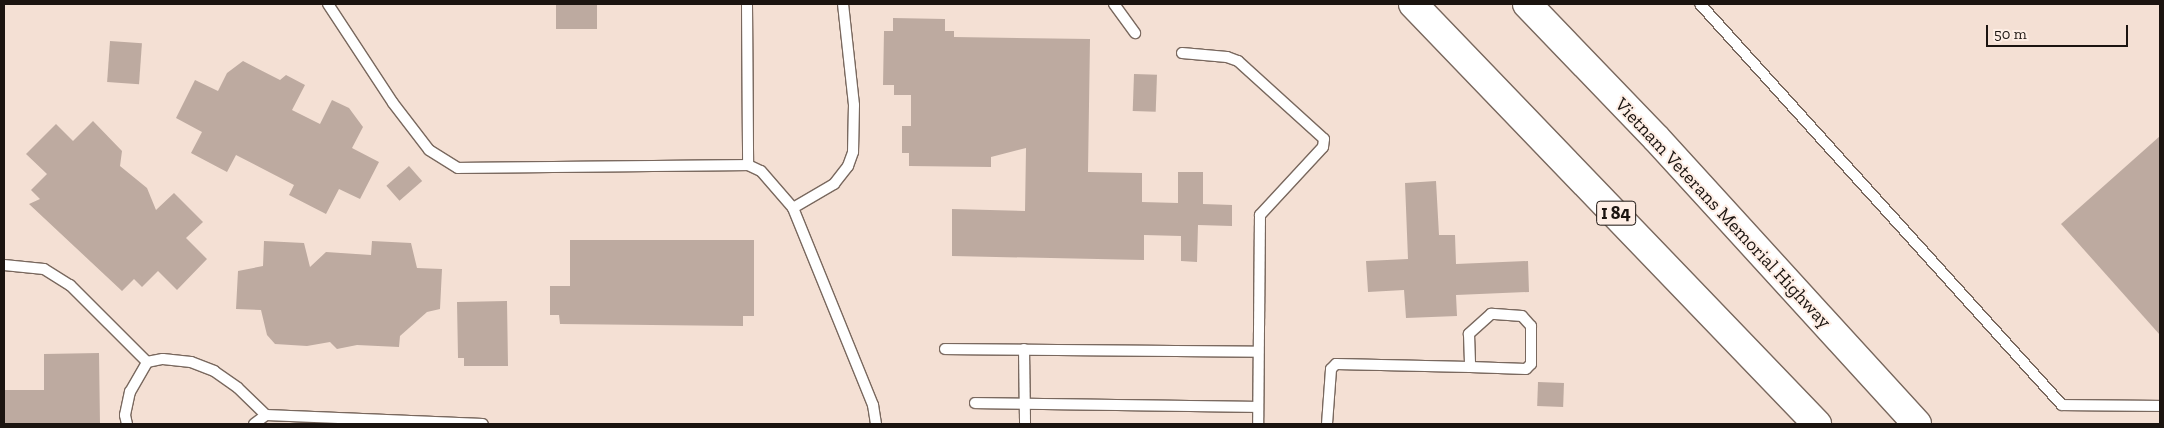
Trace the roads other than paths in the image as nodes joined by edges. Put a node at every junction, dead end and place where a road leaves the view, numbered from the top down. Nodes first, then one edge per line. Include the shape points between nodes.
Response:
1 (328, 4) edge
2 (747, 4) edge
3 (843, 4) edge
4 (1114, 4) edge
5 (1413, 4) edge
6 (1527, 4) edge
7 (1700, 4) edge
8 (1135, 33) dead end
9 (1182, 53) dead end
10 (748, 165) junction
11 (793, 208) junction
12 (4, 264) edge
13 (945, 349) dead end
14 (1024, 349) junction
15 (1258, 352) junction
16 (148, 362) junction
17 (1470, 367) junction
18 (975, 402) dead end
19 (1025, 403) junction
20 (2160, 406) edge
21 (1258, 407) junction
22 (266, 415) junction
23 (127, 424) edge
24 (254, 424) edge
25 (482, 424) edge
26 (876, 424) edge
27 (1025, 424) edge
28 (1258, 424) edge
29 (1327, 424) edge
30 (1817, 424) edge
31 (1917, 424) edge

1 - 10 lane via 393,103 429,150 458,168
2 - 10 lane
3 - 11 lane via 854,105 853,152 848,166 834,184
4 - 8 lane
5 - 30 highway, I 84
6 - 31 highway, Vietnam Veterans Memorial Highway via 1656,138
7 - 20 lane via 2062,404
9 - 15 lane via 1238,61 1324,139 1323,147 1260,215
10 - 11 lane via 761,171
11 - 26 lane via 873,405
12 - 16 lane via 44,269 70,285
13 - 14 lane
14 - 15 lane
14 - 19 lane
15 - 21 lane
16 - 22 lane via 163,359 191,362 214,371 238,388
16 - 23 lane via 130,392 125,415
17 - 17 lane via 1526,369 1531,364 1531,326 1522,316 1491,314 1468,334
17 - 29 lane via 1336,364 1331,368
18 - 19 lane
19 - 21 lane
19 - 27 lane
21 - 28 lane
22 - 24 lane
22 - 25 lane

